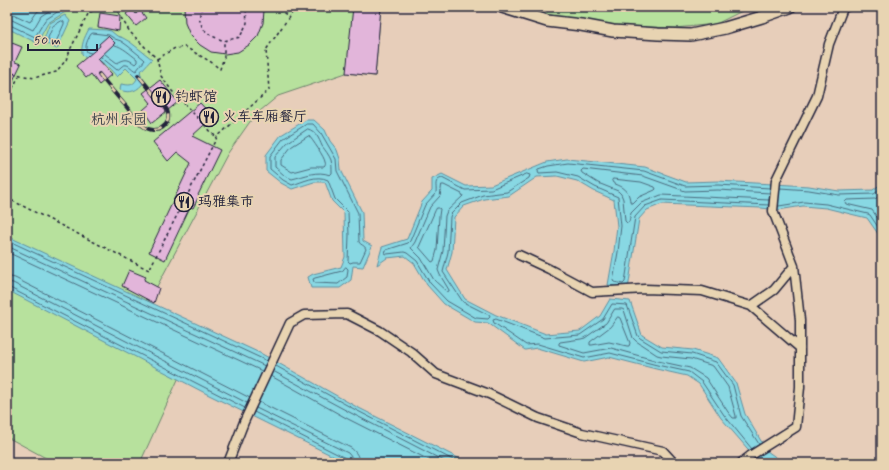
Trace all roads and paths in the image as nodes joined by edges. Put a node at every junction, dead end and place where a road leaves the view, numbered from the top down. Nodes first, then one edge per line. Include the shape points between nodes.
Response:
1 (97, 7) edge
2 (116, 7) edge
3 (202, 7) edge
4 (246, 7) edge
5 (250, 7) edge
6 (273, 7) edge
7 (296, 7) edge
8 (502, 7) edge
9 (790, 7) edge
10 (846, 7) edge
11 (290, 16) junction
12 (224, 41) junction
13 (156, 59) junction
14 (7, 72) edge
15 (19, 75) junction
16 (7, 99) edge
17 (216, 137) junction
18 (7, 198) edge
19 (519, 255) dead end
20 (794, 266) junction
21 (751, 306) junction
22 (800, 348) junction
23 (228, 463) edge
24 (674, 463) edge
25 (741, 463) edge

1 - 15 path via 88,14 66,60 56,72 34,78
2 - 13 path via 130,32
3 - 12 path via 199,18 203,29
4 - 5 path
4 - 12 path via 247,23 240,37
6 - 11 path
7 - 11 path
8 - 9 main road via 547,21 614,31 665,34 691,34 725,28
10 - 20 street via 843,8 829,44 817,96 776,180 773,211
11 - 17 path via 266,50 270,90
12 - 13 path via 224,57 220,69 185,47 175,48
13 - 17 path via 161,76 172,91
14 - 15 path
15 - 16 path
17 - 18 path via 149,270
19 - 21 street via 592,292 645,289 702,291
20 - 21 street via 774,290
20 - 22 street via 800,320
21 - 22 street
22 - 25 street via 796,427
23 - 24 street via 290,323 304,315 347,314 380,331 411,352 436,374 489,394 560,426 663,451

